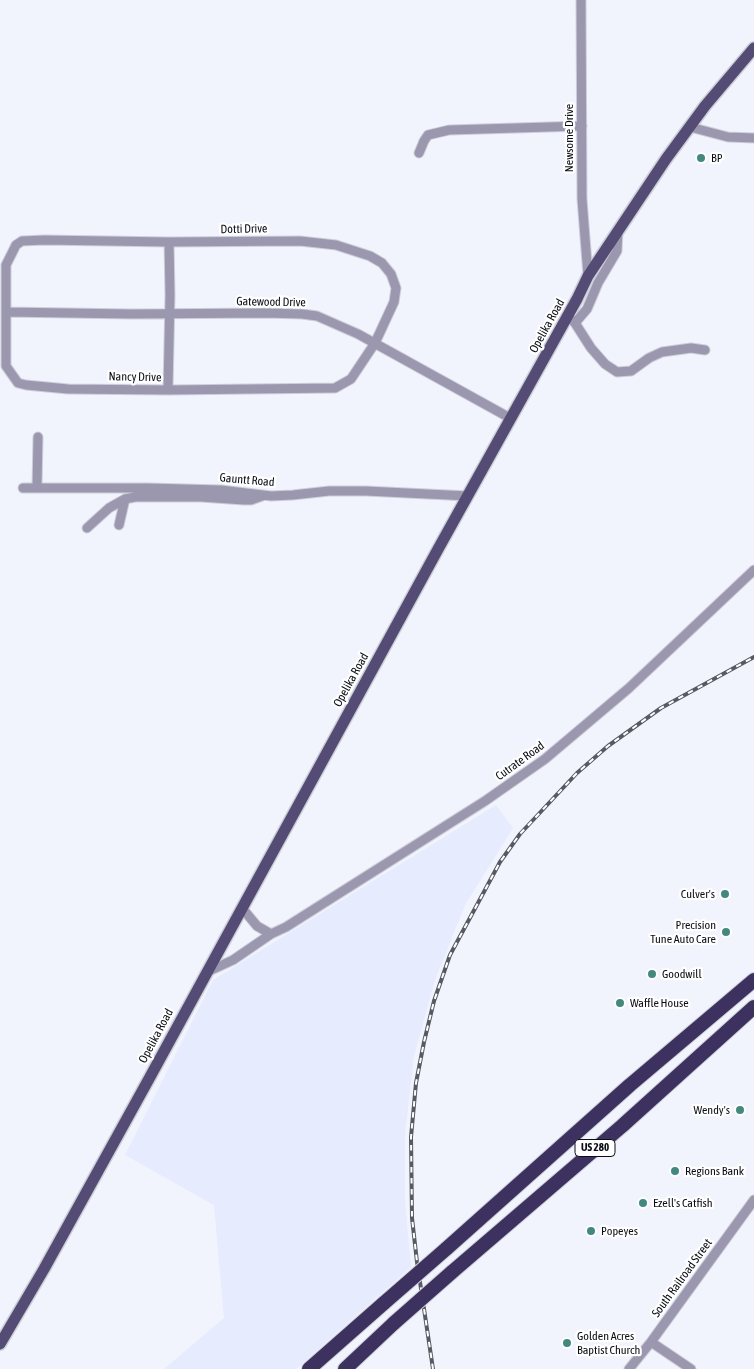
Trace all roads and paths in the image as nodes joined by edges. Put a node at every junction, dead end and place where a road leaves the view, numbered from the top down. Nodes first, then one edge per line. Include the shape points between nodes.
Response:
1 (581, 0) edge
2 (754, 48) edge
3 (582, 126) junction
4 (690, 127) junction
5 (754, 138) edge
6 (419, 153) dead end
7 (618, 230) junction
8 (169, 242) junction
9 (16, 245) joint
10 (588, 276) junction
11 (6, 312) junction
12 (169, 314) junction
13 (571, 320) junction
14 (375, 344) junction
15 (705, 350) dead end
16 (168, 390) junction
17 (510, 418) junction
18 (38, 437) dead end
19 (37, 487) junction
20 (23, 488) dead end
21 (263, 496) junction
22 (468, 496) junction
23 (126, 499) junction
24 (119, 525) dead end
25 (87, 528) dead end
26 (754, 570) edge
27 (242, 908) junction
28 (271, 934) junction
29 (207, 972) junction
30 (754, 980) edge
31 (754, 1007) edge
32 (754, 1200) edge
33 (651, 1342) junction
34 (0, 1344) edge
35 (309, 1369) edge
36 (344, 1369) edge
37 (629, 1369) edge
38 (691, 1369) edge

1 - 3 street, Newsome Drive
2 - 4 main road, Opelika Road
3 - 6 street via 449,130 428,135
3 - 10 street, Newsome Drive via 582,198
4 - 5 street via 728,137
4 - 7 main road, Opelika Road
7 - 10 main road, Opelika Road
7 - 13 street via 617,251 587,309
8 - 9 street, Dotti Drive via 44,240 22,241
8 - 12 street
8 - 14 street, Dotti Drive via 300,241 336,245 370,256 391,274 396,288 394,302
9 - 11 street, Nancy Drive via 6,265
10 - 13 main road, Opelika Road
11 - 12 street, Gatewood Drive
11 - 16 street, Nancy Drive via 6,366 18,383 68,389
12 - 14 street, Gatewood Drive via 317,316
12 - 16 street
13 - 15 street via 605,364 617,372 631,371 662,352 690,348
13 - 17 main road, Opelika Road
14 - 16 street, Nancy Drive via 351,379 335,388
14 - 17 street, Gatewood Drive
17 - 22 main road, Opelika Road
18 - 19 street
19 - 20 street, Gauntt Road
19 - 21 street, Gauntt Road via 221,490
21 - 22 street, Gauntt Road via 366,491
21 - 23 street via 251,500 165,496
22 - 27 main road, Opelika Road
23 - 24 street
23 - 25 street via 103,512
26 - 28 street, Cutrate Road via 628,688 545,760
27 - 28 street via 257,926
27 - 29 main road, Opelika Road
28 - 29 street, Cutrate Road via 233,960
29 - 34 main road, Opelika Road
30 - 35 highway, US 280, bridge
31 - 36 highway, US 280, bridge
32 - 33 street, South Railroad Street
33 - 37 street, South Railroad Street
33 - 38 street

